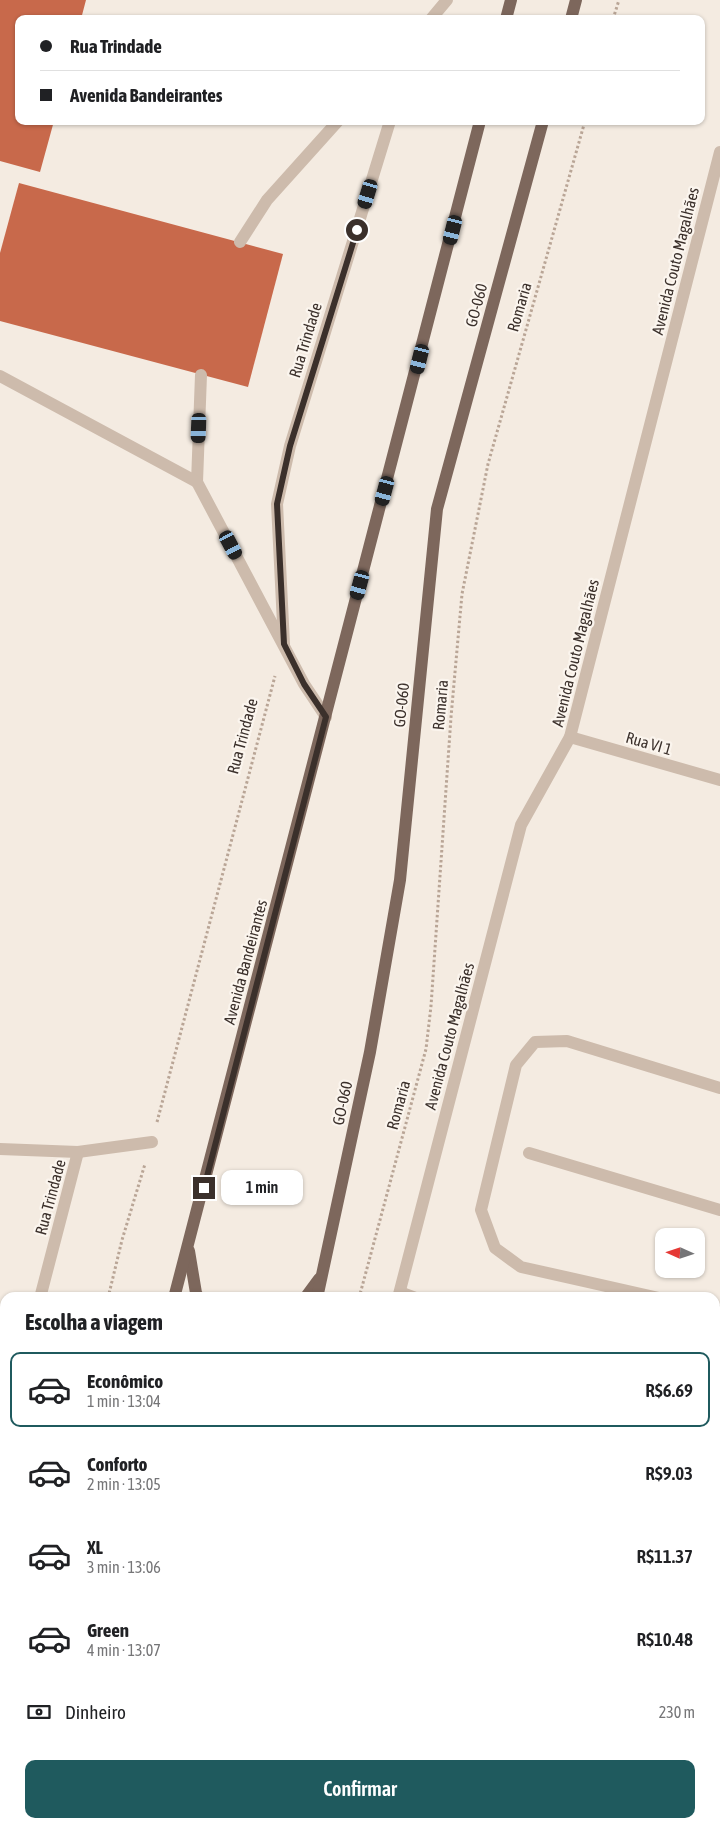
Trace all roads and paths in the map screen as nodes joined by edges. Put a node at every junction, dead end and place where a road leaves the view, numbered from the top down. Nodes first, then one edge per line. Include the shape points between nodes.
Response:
1 (434, 0) edge
2 (447, 0) edge
3 (511, 0) edge
4 (576, 0) edge
5 (619, 0) edge
6 (427, 15) edge
7 (434, 15) edge
8 (507, 15) edge
9 (572, 15) edge
10 (615, 15) edge
11 (334, 125) edge
12 (389, 125) edge
13 (479, 125) edge
14 (542, 125) edge
15 (583, 125) edge
16 (720, 152) edge
17 (240, 242) dead end
18 (201, 375) dead end
19 (0, 376) edge
20 (198, 482) junction
21 (284, 644) junction
22 (326, 717) junction
23 (570, 737) junction
24 (720, 780) edge
25 (720, 1088) edge
26 (152, 1142) junction
27 (0, 1149) edge
28 (78, 1152) junction
29 (529, 1154) dead end
30 (720, 1210) edge
31 (188, 1246) junction
32 (322, 1275) junction
33 (42, 1292) edge
34 (109, 1292) edge
35 (176, 1292) edge
36 (196, 1292) edge
37 (310, 1292) edge
38 (318, 1292) edge
39 (361, 1292) edge
40 (400, 1292) edge
41 (633, 1292) edge

1 - 6 street
2 - 7 street
3 - 8 main road
4 - 9 main road
5 - 10 path
11 - 17 street via 266,200
12 - 21 street, Rua Trindade via 290,446 277,504
13 - 22 main road
14 - 32 main road, GO-060 / GO-060 via 437,509 400,880 370,1052
15 - 39 path, Romaria via 488,464 464,585 426,1049
16 - 23 street, Avenida Couto Magalhães
18 - 20 street
19 - 20 street
20 - 21 street
21 - 22 street via 304,684
21 - 26 path, Rua Trindade
22 - 31 main road, Avenida Bandeirantes
23 - 24 street, Rua VI 1
23 - 40 street, Avenida Couto Magalhães via 521,825
25 - 41 street via 567,1041 535,1042 516,1065 482,1210 495,1248 521,1267
26 - 28 street, Rua Trindade
26 - 34 path
27 - 28 street
28 - 33 street, Rua Trindade
29 - 30 street
31 - 35 main road, Avenida Bandeirantes
31 - 36 main road
32 - 37 main road
32 - 38 main road, GO-060 / GO-060

